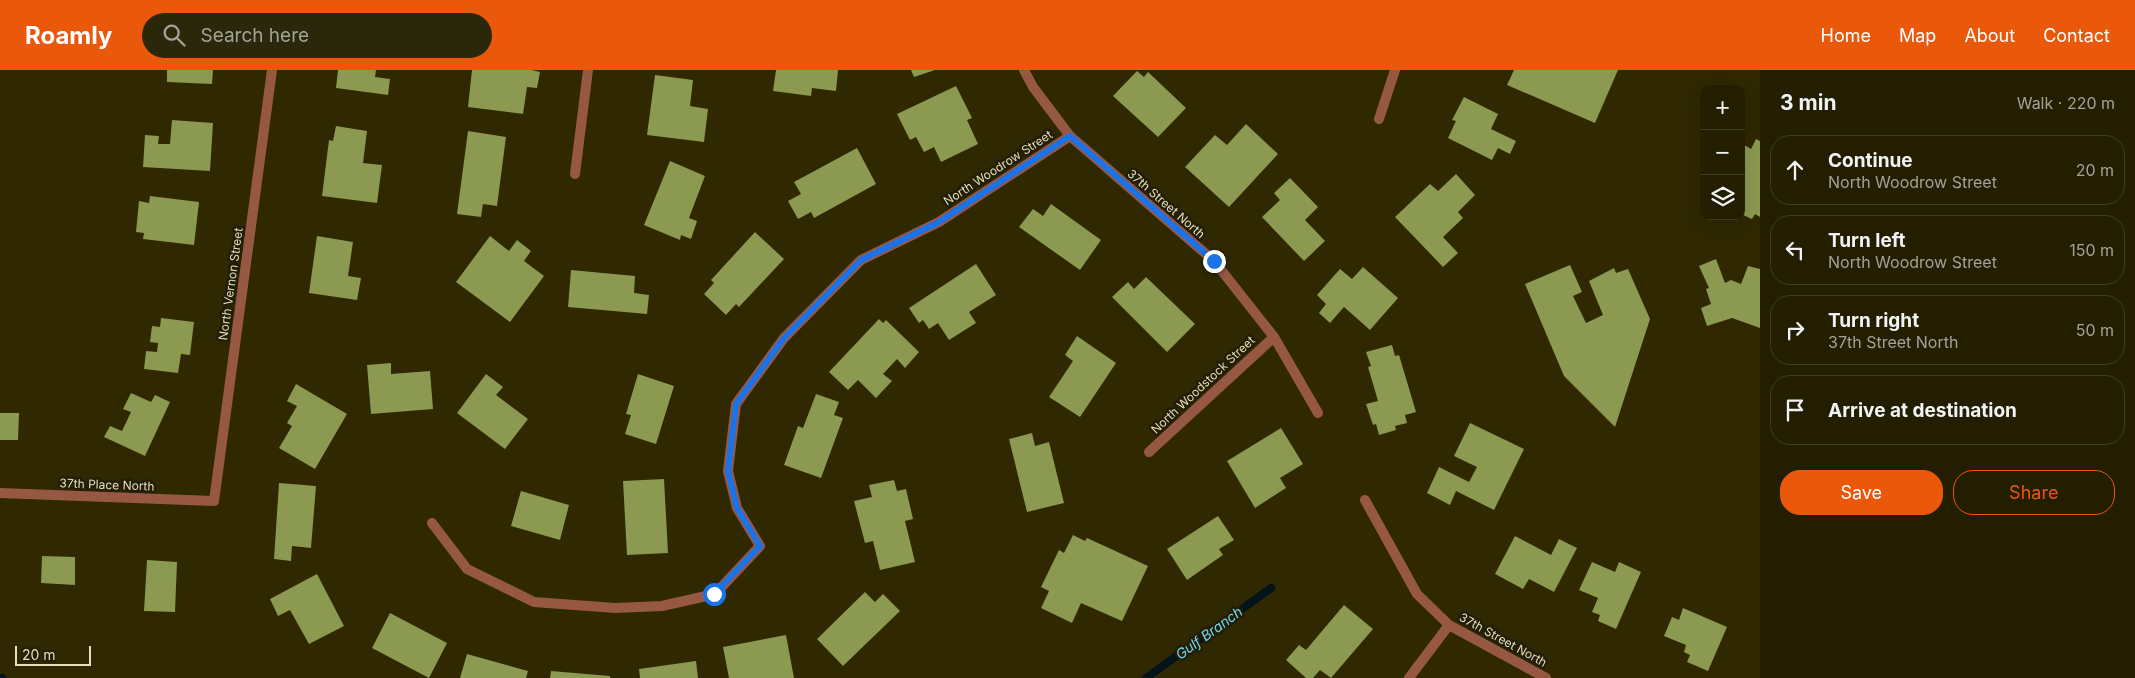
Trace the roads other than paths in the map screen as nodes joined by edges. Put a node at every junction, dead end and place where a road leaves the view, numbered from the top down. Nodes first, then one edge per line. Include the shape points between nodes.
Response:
1 (272, 70) edge
2 (588, 70) edge
3 (1024, 70) edge
4 (1395, 70) edge
5 (1379, 119) dead end
6 (1070, 136) junction
7 (575, 174) dead end
8 (1274, 337) junction
9 (1318, 413) dead end
10 (1149, 452) dead end
11 (0, 493) edge
12 (1365, 500) dead end
13 (214, 501) joint
14 (432, 523) dead end
15 (1449, 625) junction
16 (1409, 678) edge
17 (1546, 678) edge

1 - 13 street, North Vernon Street
2 - 7 street
3 - 6 street, 37th Street North
4 - 5 street
6 - 8 street, 37th Street North via 1214,261
6 - 14 street, North Woodrow Street via 939,222 861,260 784,338 736,404 728,471 737,508 760,546 714,594 662,606 615,608 534,602 466,569
8 - 9 street, 37th Street North
8 - 10 street, North Woodstock Street
11 - 13 street, 37th Place North
12 - 15 street, 37th Street North via 1417,594
15 - 16 street
15 - 17 street, 37th Street North

